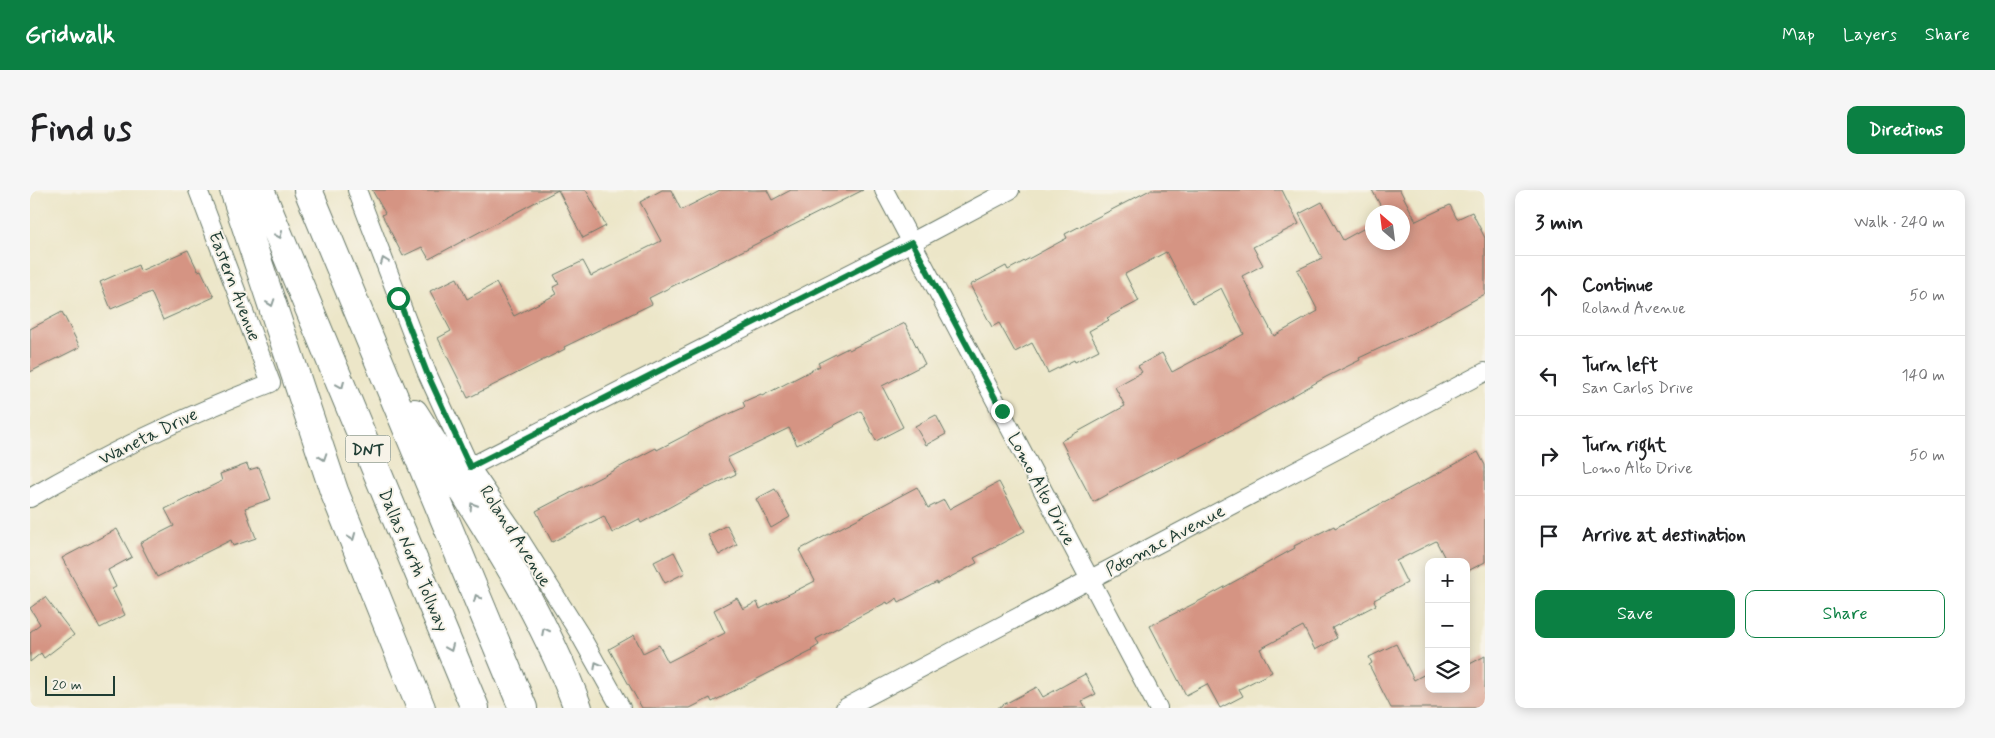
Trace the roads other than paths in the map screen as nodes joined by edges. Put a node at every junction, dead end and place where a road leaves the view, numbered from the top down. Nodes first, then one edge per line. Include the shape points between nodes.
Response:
1 (198, 190) edge
2 (234, 190) edge
3 (260, 190) edge
4 (308, 190) edge
5 (357, 190) edge
6 (884, 190) edge
7 (1010, 190) edge
8 (912, 242) junction
9 (373, 348) junction
10 (1485, 372) edge
11 (272, 383) joint
12 (470, 467) junction
13 (30, 498) edge
14 (1090, 579) junction
15 (421, 708) edge
16 (475, 708) edge
17 (523, 708) edge
18 (578, 708) edge
19 (621, 708) edge
20 (845, 708) edge
21 (1158, 708) edge

1 - 11 street, Eastern Avenue
2 -> 15 highway via 334,491
3 -> 16 highway, Dallas North Tollway / DNT
4 - 9 highway, DNT
12 -> 5 street, Roland Avenue via 427,373
6 - 8 street, Lomo Alto Drive
7 - 8 street
8 - 12 street
8 - 14 street, Lomo Alto Drive
17 -> 9 highway, DNT
18 -> 9 highway via 551,643 499,547
10 - 14 street, Potomac Avenue
11 - 13 street, Waneta Drive via 143,437
19 -> 12 street, Roland Avenue via 579,633
14 - 20 street, Potomac Avenue
14 - 21 street, Lomo Alto Drive

